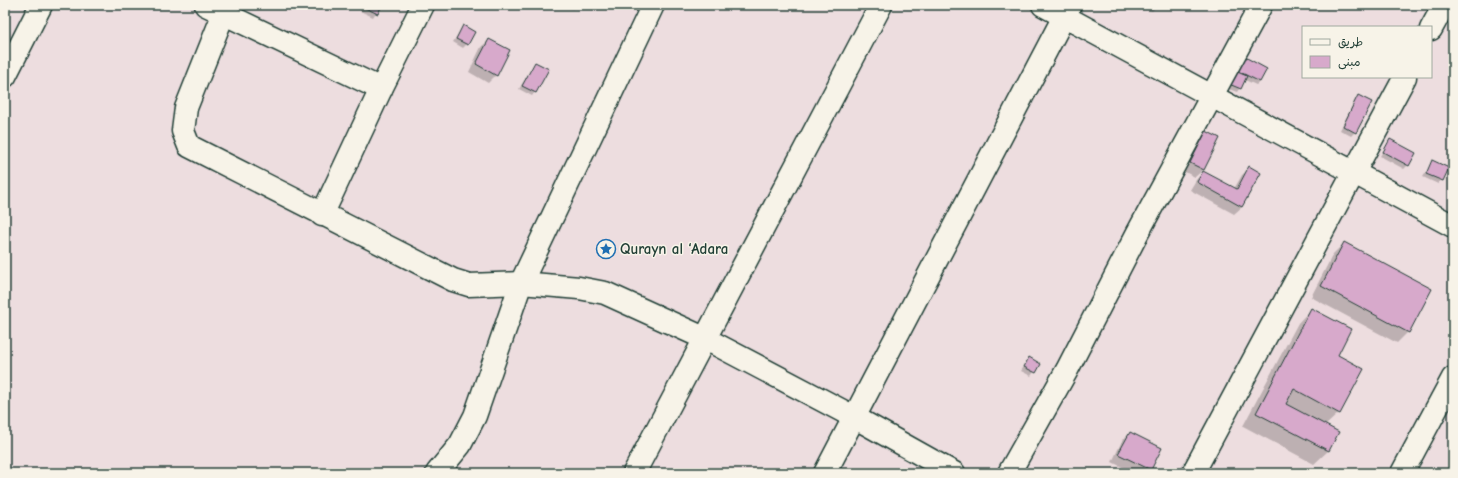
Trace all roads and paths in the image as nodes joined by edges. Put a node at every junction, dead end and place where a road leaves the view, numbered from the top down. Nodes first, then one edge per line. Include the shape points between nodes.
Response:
1 (41, 5) edge
2 (423, 5) edge
3 (653, 5) edge
4 (881, 5) edge
5 (1043, 5) edge
6 (1261, 5) edge
7 (1444, 5) edge
8 (219, 8) edge
9 (1067, 11) edge
10 (1432, 27) edge
11 (5, 76) edge
12 (1404, 78) edge
13 (381, 88) junction
14 (1212, 95) junction
15 (1352, 174) junction
16 (322, 215) junction
17 (1453, 226) edge
18 (521, 283) junction
19 (704, 338) junction
20 (1453, 378) edge
21 (854, 417) junction
22 (437, 473) edge
23 (634, 473) edge
24 (825, 473) edge
25 (954, 473) edge
26 (1009, 473) edge
27 (1193, 473) edge
28 (1402, 473) edge

1 - 11 street
2 - 13 street
3 - 18 street
4 - 19 street
5 - 9 street
6 - 14 street
7 - 10 street
8 - 13 street
8 - 16 street via 186,108 183,131 190,146
9 - 14 street
9 - 21 street
12 - 15 street
13 - 16 street
14 - 15 street
14 - 26 street
15 - 17 street
15 - 27 street
16 - 18 street via 453,280 470,285
18 - 19 street via 605,293
18 - 22 street via 475,416 460,445
19 - 21 street
19 - 23 street
20 - 28 street
21 - 24 street
21 - 25 street

